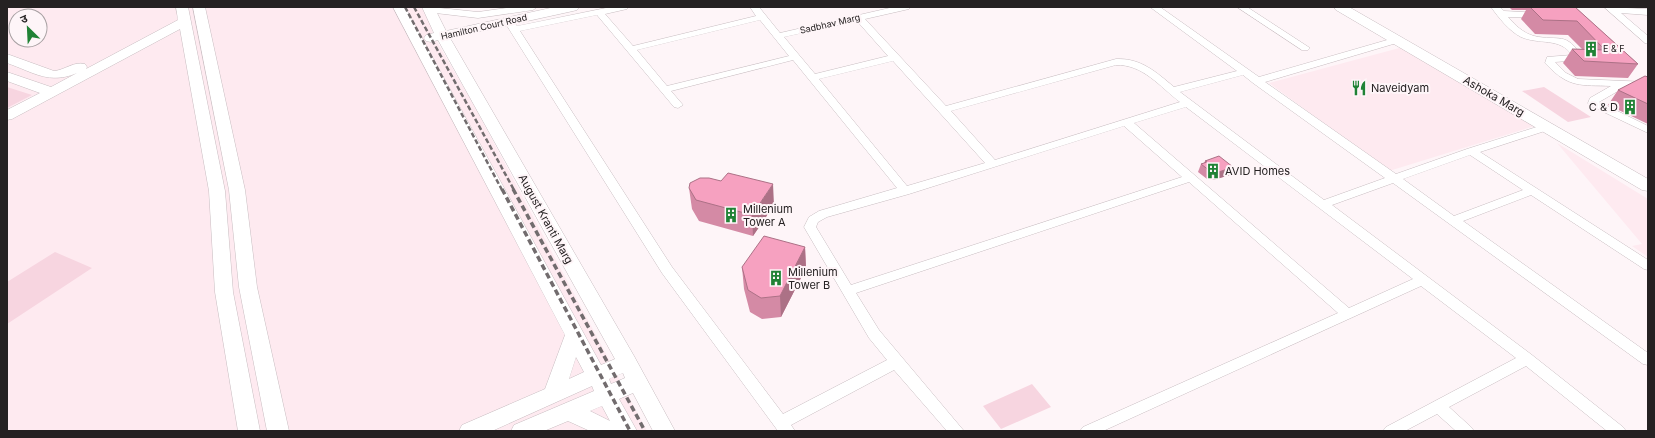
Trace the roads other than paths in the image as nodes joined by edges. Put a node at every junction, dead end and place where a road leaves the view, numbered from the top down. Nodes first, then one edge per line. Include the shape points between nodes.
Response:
1 (198, 7) edge
2 (399, 7) edge
3 (533, 7) edge
4 (573, 7) edge
5 (624, 7) edge
6 (754, 7) edge
7 (906, 7) edge
8 (1154, 7) edge
9 (1241, 7) edge
10 (1340, 7) edge
11 (1608, 7) edge
12 (429, 9) edge
13 (1498, 10) edge
14 (599, 12) junction
15 (1648, 12) edge
16 (183, 15) edge
17 (1546, 15) edge
18 (763, 18) junction
19 (859, 18) junction
20 (512, 25) junction
21 (1644, 34) edge
22 (778, 36) junction
23 (1397, 40) junction
24 (418, 41) junction
25 (1648, 41) edge
26 (446, 43) junction
27 (1305, 48) dead end
28 (630, 49) junction
29 (795, 57) junction
30 (895, 57) junction
31 (7, 58) edge
32 (1244, 72) junction
33 (1631, 74) edge
34 (7, 76) edge
35 (812, 78) junction
36 (1257, 81) junction
37 (1626, 84) junction
38 (1646, 87) edge
39 (665, 89) junction
40 (1172, 91) junction
41 (52, 92) junction
42 (1188, 103) junction
43 (678, 105) dead end
44 (944, 110) junction
45 (7, 116) edge
46 (1126, 123) junction
47 (1547, 127) junction
48 (1648, 130) edge
49 (1470, 151) junction
50 (993, 164) junction
51 (1190, 178) junction
52 (1393, 178) junction
53 (1648, 186) edge
54 (905, 191) junction
55 (1531, 191) junction
56 (1324, 204) junction
57 (1452, 220) junction
58 (1648, 266) edge
59 (1423, 280) junction
60 (848, 291) junction
61 (1348, 314) junction
62 (574, 335) junction
63 (1527, 359) junction
64 (1648, 360) edge
65 (627, 362) junction
66 (896, 362) junction
67 (596, 376) junction
68 (637, 382) junction
69 (552, 395) junction
70 (606, 395) junction
71 (1438, 406) junction
72 (568, 411) junction
73 (785, 427) edge
74 (249, 431) edge
75 (278, 431) edge
76 (470, 431) edge
77 (522, 431) edge
78 (611, 431) edge
79 (626, 431) edge
80 (664, 431) edge
81 (956, 431) edge
82 (1088, 431) edge
83 (1391, 431) edge
84 (1466, 431) edge
85 (1618, 431) edge

1 - 75 street via 237,190 248,287
2 - 24 street
3 - 12 street via 478,15
4 - 20 street, Hamilton Court Road
5 - 14 street
6 - 18 street
7 - 19 street, Sadbhav Marg
8 - 32 street
9 - 27 street
10 - 23 street, Ashoka Marg
11 - 15 street via 1626,12
11 - 21 street
12 - 26 street, August Kranti Marg
13 - 17 street
13 - 37 street via 1525,36 1552,39 1566,44 1578,58 1550,59 1550,63 1569,80
14 - 20 street
14 - 28 street
16 - 31 street via 63,74 54,75
16 - 41 street
16 - 74 street via 217,191 224,292
18 - 22 street
18 - 28 street
19 - 22 street, Sadbhav Marg
19 - 30 street
20 - 26 street, Hamilton Court Road via 476,28
20 - 73 street via 667,270
21 - 25 street
22 - 29 street
23 - 36 street
23 - 47 street, Ashoka Marg
24 - 26 street, Hamilton Court Road
24 - 62 street
26 - 65 street, August Kranti Marg
28 - 39 street
29 - 35 street
29 - 39 street
30 - 35 street
30 - 44 street
32 - 36 street
32 - 40 street
33 - 38 street
34 - 41 street
35 - 54 street
36 - 52 street
37 - 38 street
37 - 48 street via 1594,100 1593,103
39 - 43 street
40 - 42 street
40 - 44 street via 1143,66 1125,61
41 - 45 street
42 - 46 street
42 - 56 street
44 - 50 street
46 - 50 street
46 - 51 street
47 - 49 street
47 - 53 street, Ashoka Marg
49 - 52 street
49 - 55 street
50 - 54 street
51 - 60 street
51 - 61 street
52 - 56 street
52 - 57 street
54 - 60 street via 823,214 812,220 810,227
55 - 57 street
55 - 58 street
56 - 59 street
57 - 64 street
59 - 61 street
59 - 63 street
60 - 66 street via 874,334
61 - 82 street
62 - 67 street
62 - 69 street
63 - 71 street
63 - 85 street
65 - 67 street
65 - 68 street, August Kranti Marg
66 - 73 street
66 - 81 street
67 - 69 street
67 - 70 street
68 - 70 street
68 - 80 street, August Kranti Marg
69 - 76 street
70 - 72 street
70 - 79 street
71 - 83 street
71 - 84 street
72 - 77 street
72 - 78 street

